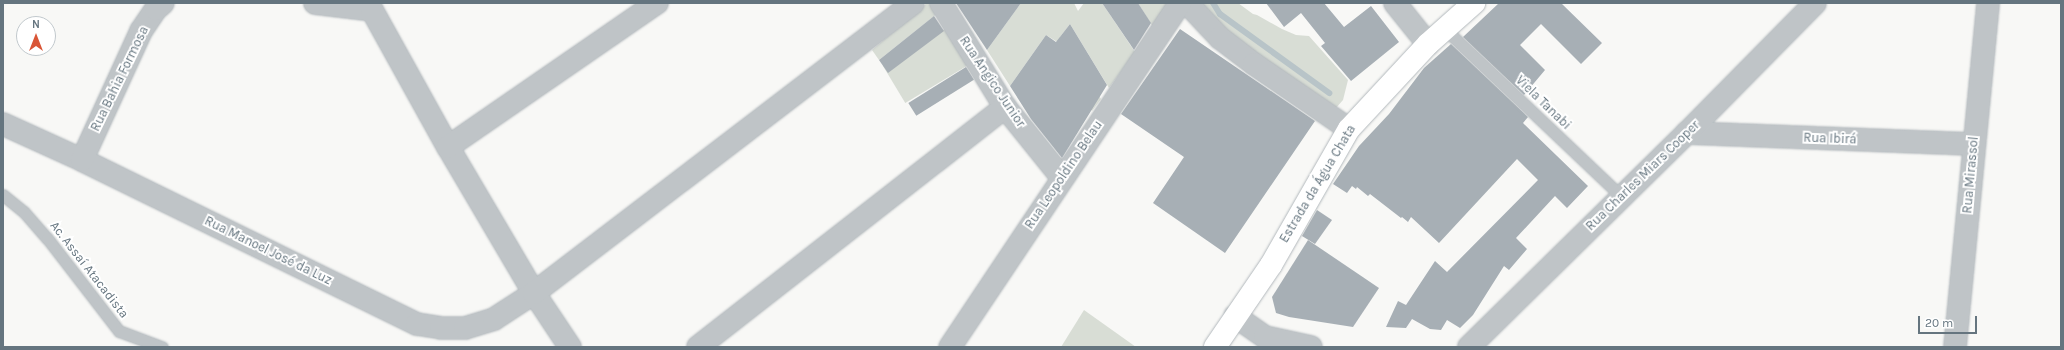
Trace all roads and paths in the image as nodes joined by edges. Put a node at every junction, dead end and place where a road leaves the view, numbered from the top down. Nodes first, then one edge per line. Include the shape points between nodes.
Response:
1 (163, 3) edge
2 (315, 3) edge
3 (657, 3) edge
4 (912, 3) edge
5 (941, 3) edge
6 (1180, 3) edge
7 (1187, 3) edge
8 (1395, 3) edge
9 (1474, 3) edge
10 (1816, 3) edge
11 (1988, 3) edge
12 (377, 7) edge
13 (1445, 29) junction
14 (1428, 44) junction
15 (1005, 107) junction
16 (3, 124) edge
17 (1349, 129) junction
18 (1687, 133) junction
19 (1974, 144) junction
20 (448, 147) junction
21 (82, 160) junction
22 (1062, 178) junction
23 (3, 195) edge
24 (1622, 197) junction
25 (534, 293) junction
26 (1235, 316) junction
27 (162, 347) edge
28 (570, 347) edge
29 (698, 347) edge
30 (950, 347) edge
31 (1215, 347) edge
32 (1311, 347) edge
33 (1468, 347) edge
34 (1955, 347) edge

1 - 21 street, Rua Bahia Formosa via 141,31
2 - 12 street
3 - 20 street
4 - 25 street, Rua Manoel José da Luz
5 - 15 street, Rua Angico Junior
6 - 22 street, Rua Leopoldino Belau
7 - 17 street via 1220,38
8 - 14 street
9 - 13 street, Estrada da Água Chata
10 - 18 street, Rua Charles Miars Cooper
11 - 19 street, Rua Mirassol
12 - 20 street
13 - 14 street, Estrada da Água Chata
13 - 24 lane, Viela Tanabi
14 - 17 street, Estrada da Água Chata
15 - 22 street, Rua Angico Junior
15 - 29 street
16 - 21 street, Rua Manoel José da Luz
17 - 26 street, Estrada da Água Chata via 1271,265
18 - 19 street, Rua Ibirá
18 - 24 street, Rua Charles Miars Cooper
19 - 34 street, Rua Mirassol
20 - 25 street
21 - 25 street, Rua Manoel José da Luz via 417,324 465,328 494,319
22 - 30 street, Rua Leopoldino Belau
23 - 27 lane, Ac. Assaí Atacadista via 24,212 47,238 119,331
24 - 33 street, Rua Charles Miars Cooper
25 - 28 street
26 - 31 street, Estrada da Água Chata
26 - 32 street via 1265,337

